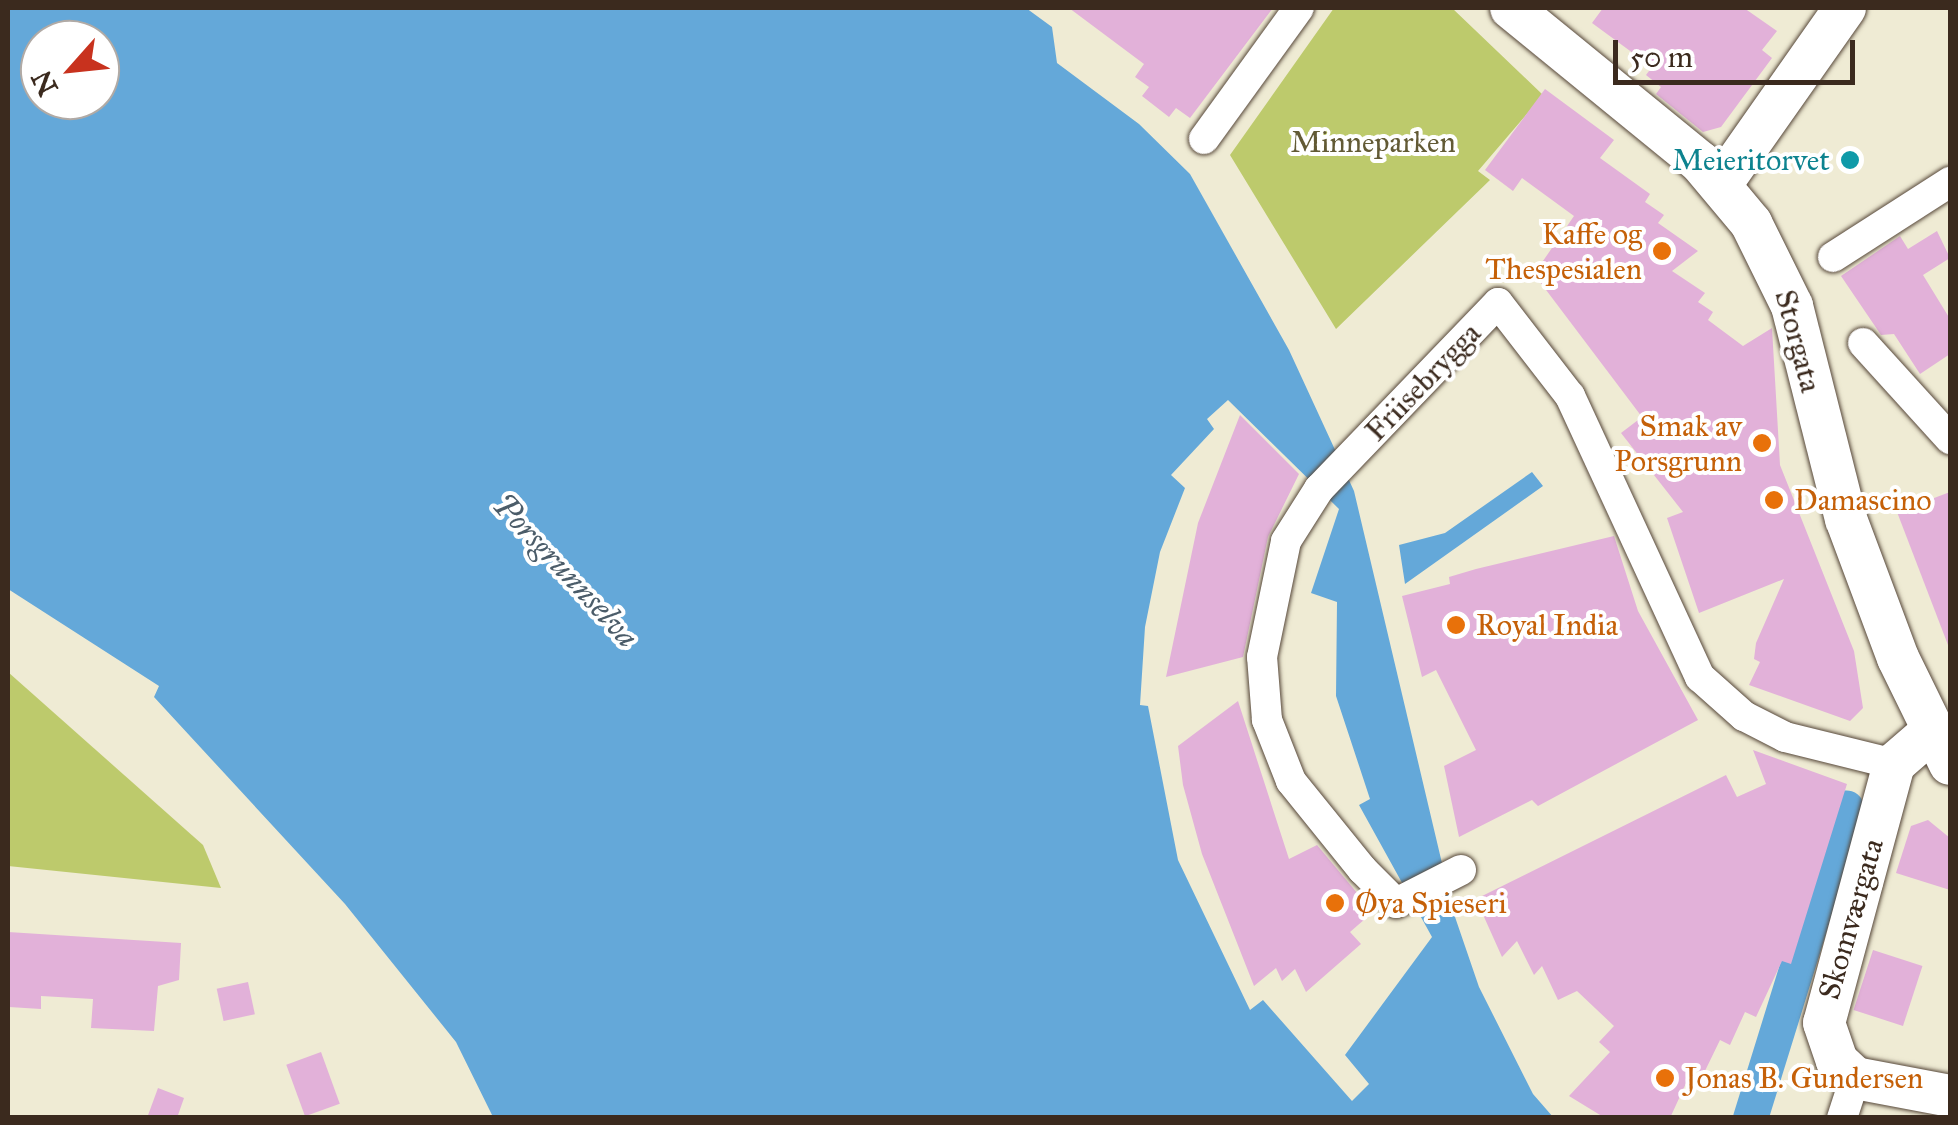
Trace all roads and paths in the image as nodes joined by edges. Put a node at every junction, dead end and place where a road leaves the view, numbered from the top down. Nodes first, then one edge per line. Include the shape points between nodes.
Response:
1 (1299, 8) edge
2 (1511, 8) edge
3 (1845, 8) edge
4 (1204, 139) dead end
5 (1950, 182) edge
6 (1722, 183) junction
7 (1832, 258) dead end
8 (1863, 343) dead end
9 (1950, 439) edge
10 (1941, 748) edge
11 (1894, 764) junction
12 (1461, 870) dead end
13 (1950, 1096) edge
14 (1849, 1098) edge

1 - 4 street
2 - 6 street, Storgata
3 - 6 street
5 - 7 street
6 - 10 street, Storgata via 1752,222 1792,306 1846,519
8 - 9 street
10 - 11 street
11 - 12 street, Friisebrygga via 1785,737 1744,716 1700,677 1570,396 1498,304 1348,460 1286,542 1262,657 1267,720 1291,782 1396,903
11 - 14 street, Skomværgata via 1824,1006
13 - 14 street, Skomværgata

